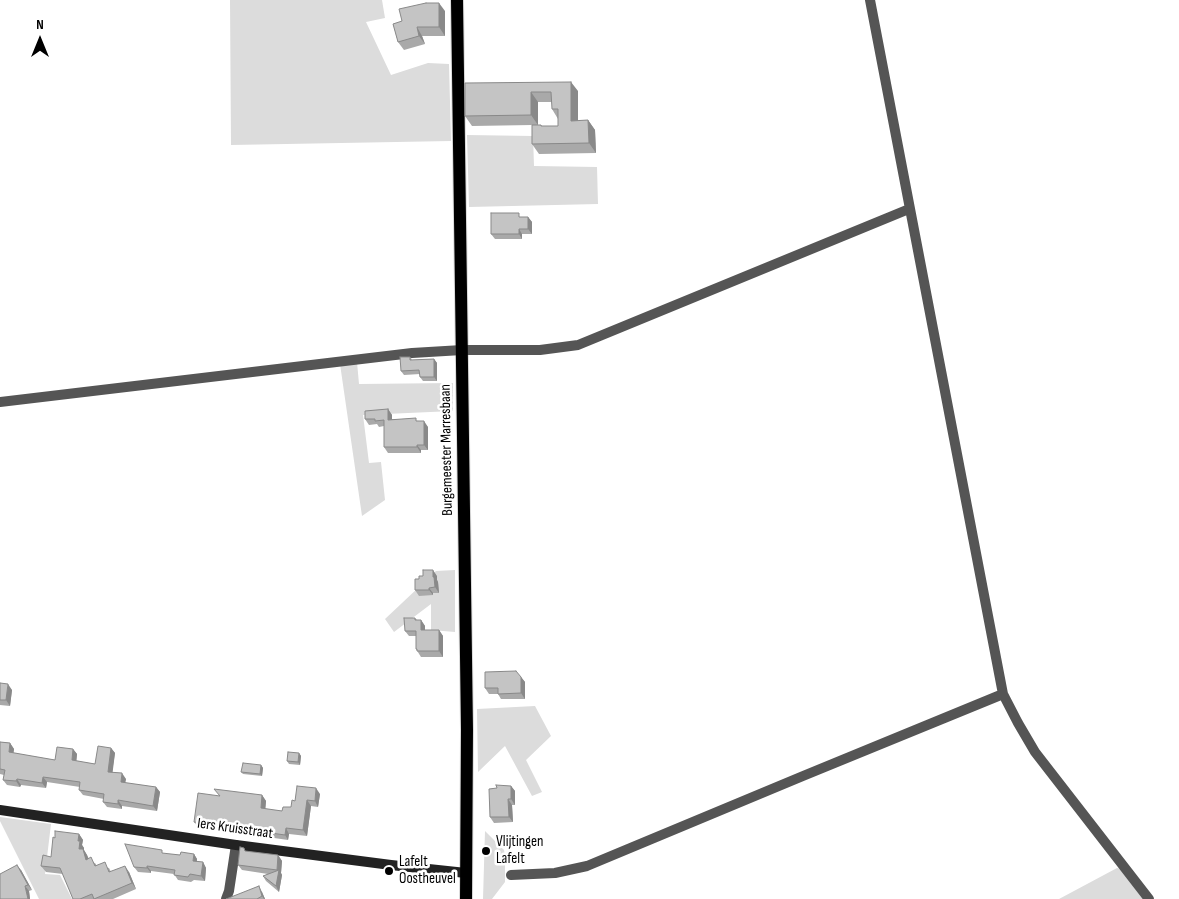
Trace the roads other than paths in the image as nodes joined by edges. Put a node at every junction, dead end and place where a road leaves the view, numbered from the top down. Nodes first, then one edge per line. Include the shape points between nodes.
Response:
1 (457, 0) edge
2 (870, 0) edge
3 (909, 209) junction
4 (462, 350) junction
5 (0, 402) edge
6 (1003, 694) junction
7 (0, 810) edge
8 (236, 845) junction
9 (466, 873) junction
10 (511, 875) dead end
11 (226, 899) edge
12 (466, 899) edge
13 (1148, 899) edge

1 - 4 main road, Burgemeester Marresbaan
2 - 3 street
3 - 4 street via 578,345 540,350
3 - 6 street
4 - 5 street via 412,353
4 - 9 main road, Burgemeester Marresbaan
6 - 10 street via 587,866 555,873
6 - 13 street via 1035,752
7 - 8 street, Iers Kruisstraat
8 - 9 street, Iers Kruisstraat
8 - 11 street
9 - 12 main road, Burgemeester Marresbaan

